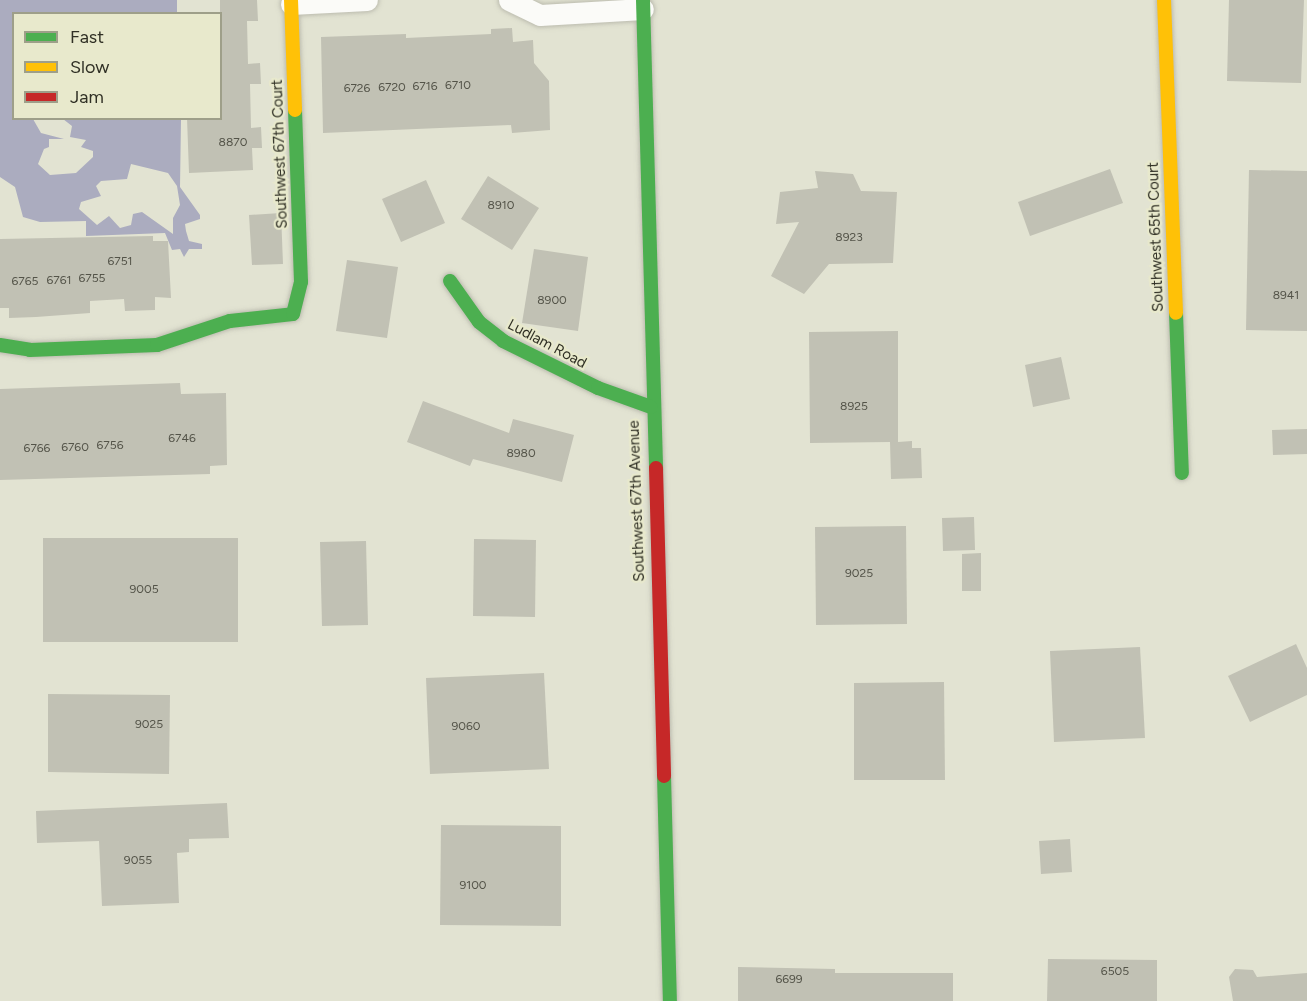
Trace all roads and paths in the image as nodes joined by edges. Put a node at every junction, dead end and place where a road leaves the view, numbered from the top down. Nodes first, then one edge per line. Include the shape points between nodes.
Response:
1 (367, 0) edge
2 (509, 0) edge
3 (1164, 0) edge
4 (291, 2) edge
5 (643, 5) edge
6 (450, 281) dead end
7 (0, 345) edge
8 (651, 407) junction
9 (1182, 473) dead end
10 (670, 1001) edge

1 - 4 street
2 - 5 street via 540,15
3 - 9 street, Southwest 65th Court
4 - 7 street, Southwest 67th Court via 301,282 297,307 285,318 230,321 158,345 30,350
5 - 8 street, Southwest 67th Avenue
6 - 8 street, Ludlam Road via 479,322 503,341 598,388
8 - 10 street, Southwest 67th Avenue

